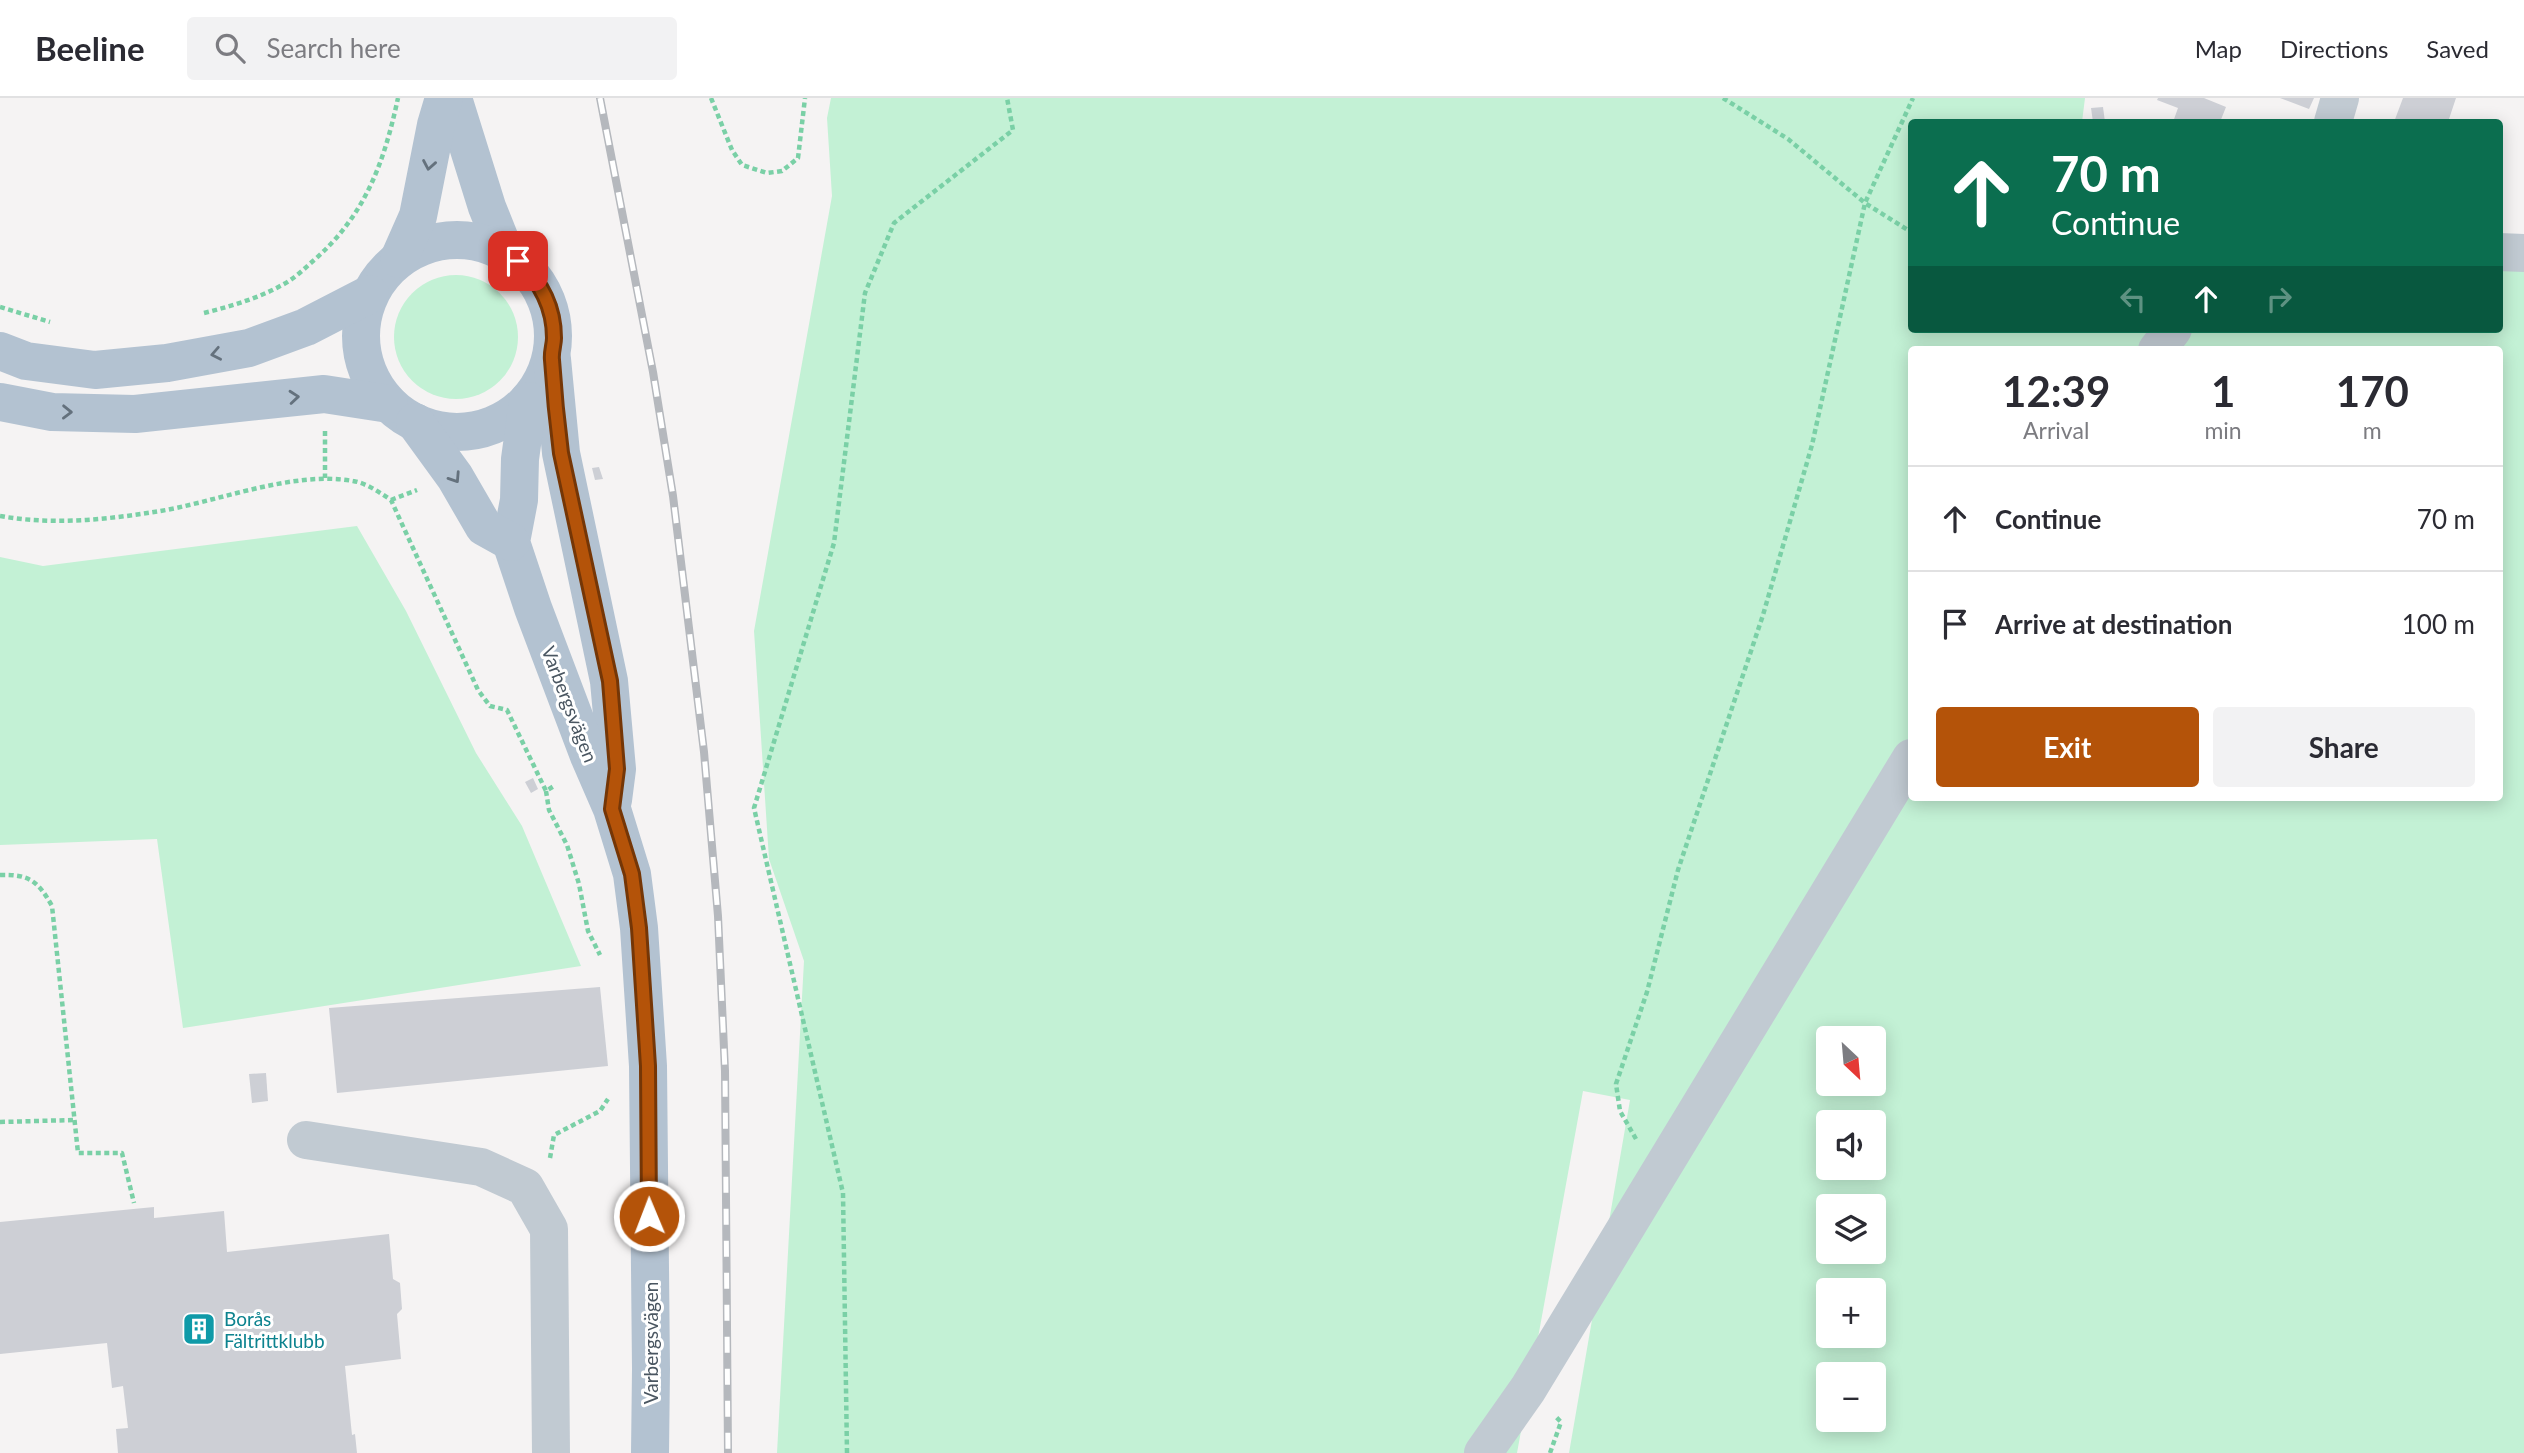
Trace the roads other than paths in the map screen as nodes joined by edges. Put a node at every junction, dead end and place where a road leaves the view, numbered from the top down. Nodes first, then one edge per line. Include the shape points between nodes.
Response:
1 (444, 98) edge
2 (453, 98) edge
3 (2340, 98) edge
4 (2334, 119) edge
5 (505, 252) junction
6 (2503, 252) edge
7 (2524, 253) edge
8 (399, 260) junction
9 (370, 294) junction
10 (0, 351) edge
11 (552, 355) junction
12 (528, 401) junction
13 (0, 402) edge
14 (402, 413) junction
15 (511, 542) junction
16 (1908, 763) edge
17 (612, 809) junction
18 (306, 1140) dead end
19 (551, 1453) edge
20 (650, 1453) edge
21 (1483, 1453) edge

1 -> 8 main road via 418,216
2 - 5 main road
3 - 4 street
5 - 8 main road via 459,239 427,245
5 - 11 main road via 529,271 545,296 553,326
6 - 7 street
8 - 9 main road
9 -> 10 main road via 306,327 249,348 167,363 95,370 26,360
9 - 14 main road via 361,332 364,358 373,383
11 - 12 main road via 543,380
11 - 17 main road via 561,453 610,681 617,769
12 - 14 main road via 504,420 475,430 445,431
12 - 15 main road, Varbergsvägen
13 -> 14 main road via 52,412 135,414 324,394
14 -> 15 main road via 455,477 484,527
15 - 17 main road, Varbergsvägen
16 - 21 street via 1528,1389
17 - 20 main road, Varbergsvägen via 632,874 648,1066
18 - 19 street via 481,1167 526,1187 549,1229

